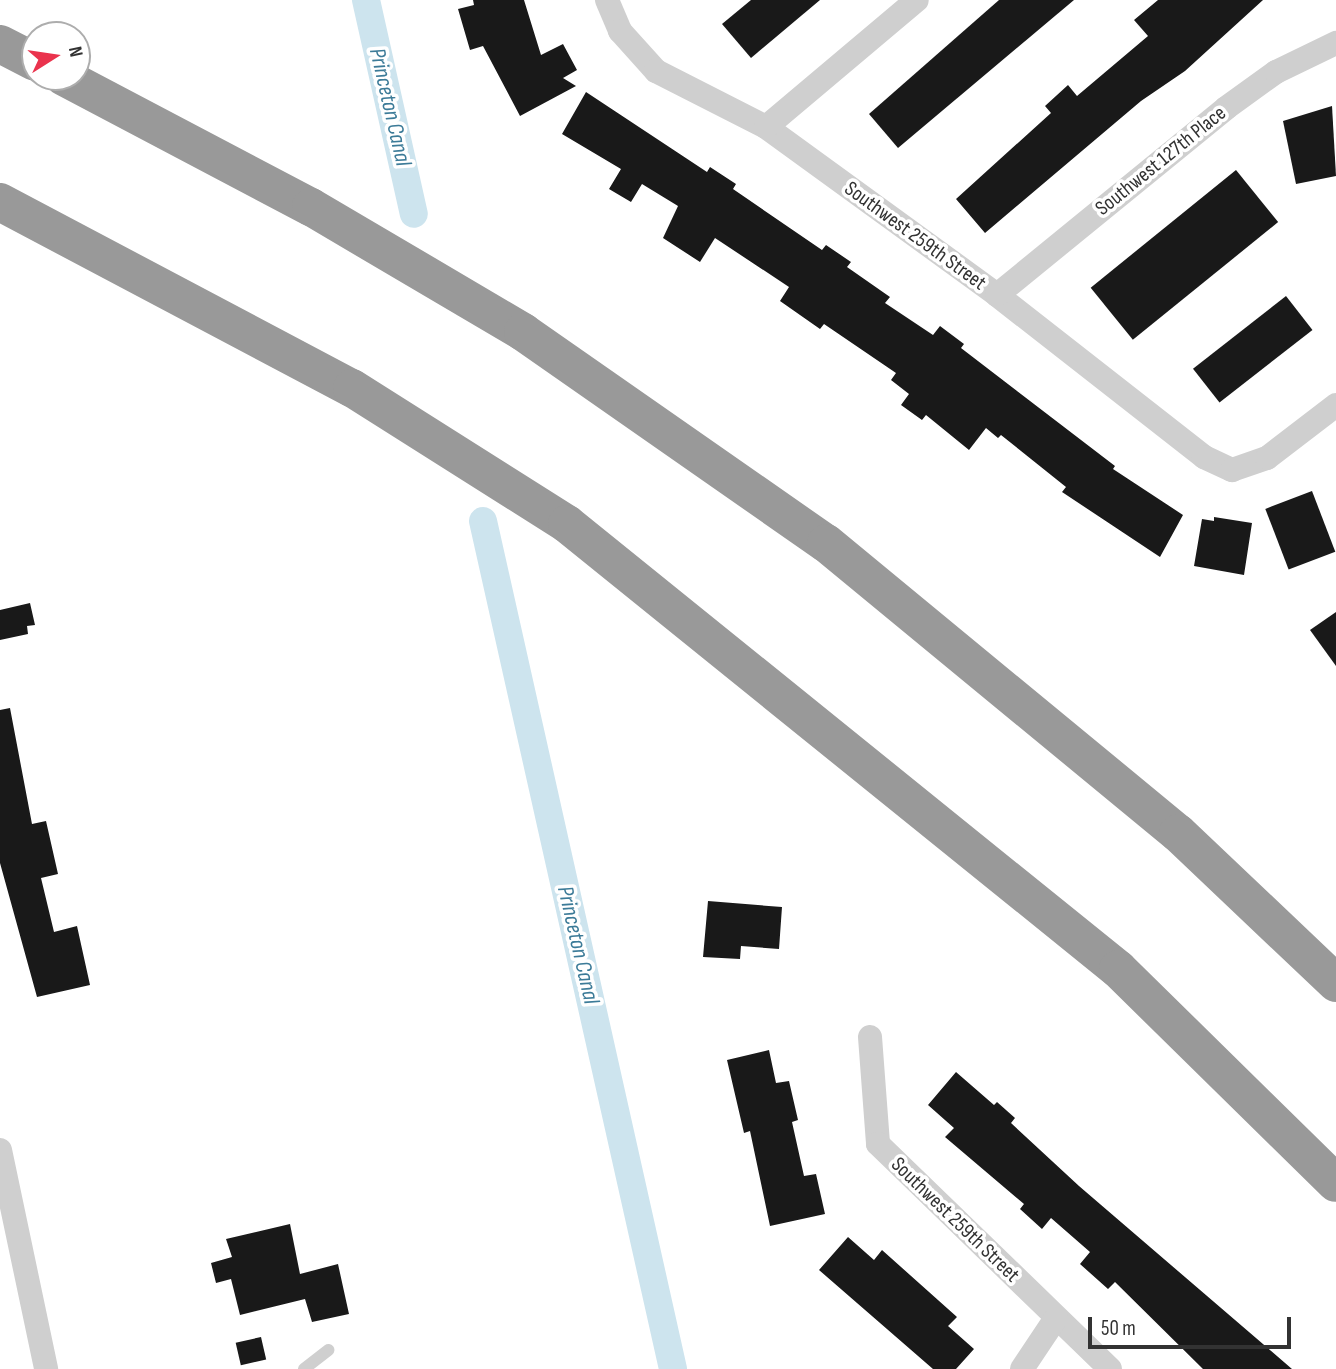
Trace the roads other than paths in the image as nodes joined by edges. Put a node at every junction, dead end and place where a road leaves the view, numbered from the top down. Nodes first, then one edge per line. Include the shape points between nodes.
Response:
1 (607, 0) edge
2 (917, 0) edge
3 (1336, 43) edge
4 (0, 44) edge
5 (21, 55) edge
6 (91, 91) edge
7 (766, 127) junction
8 (0, 202) edge
9 (996, 295) junction
10 (1336, 405) edge
11 (1336, 983) edge
12 (870, 1037) dead end
13 (0, 1150) edge
14 (1336, 1183) edge
15 (1056, 1318) junction
16 (328, 1350) dead end
17 (46, 1369) edge
18 (304, 1369) edge
19 (1022, 1369) edge
20 (1111, 1369) edge

1 - 7 street, Southwest 259th Street via 620,31 656,71
2 - 7 street
3 - 9 street, Southwest 127th Place via 1276,72 1226,107
4 - 5 highway
6 - 11 highway via 311,207 523,332 826,543 974,660 1178,833
7 - 9 street, Southwest 259th Street
8 - 14 highway via 352,388 567,524 1118,969
9 - 10 street, Southwest 259th Street via 1204,457 1232,470 1267,458
12 - 15 street, Southwest 259th Street via 878,1144
13 - 17 street
15 - 19 street
15 - 20 street, Southwest 259th Street
16 - 18 lane

